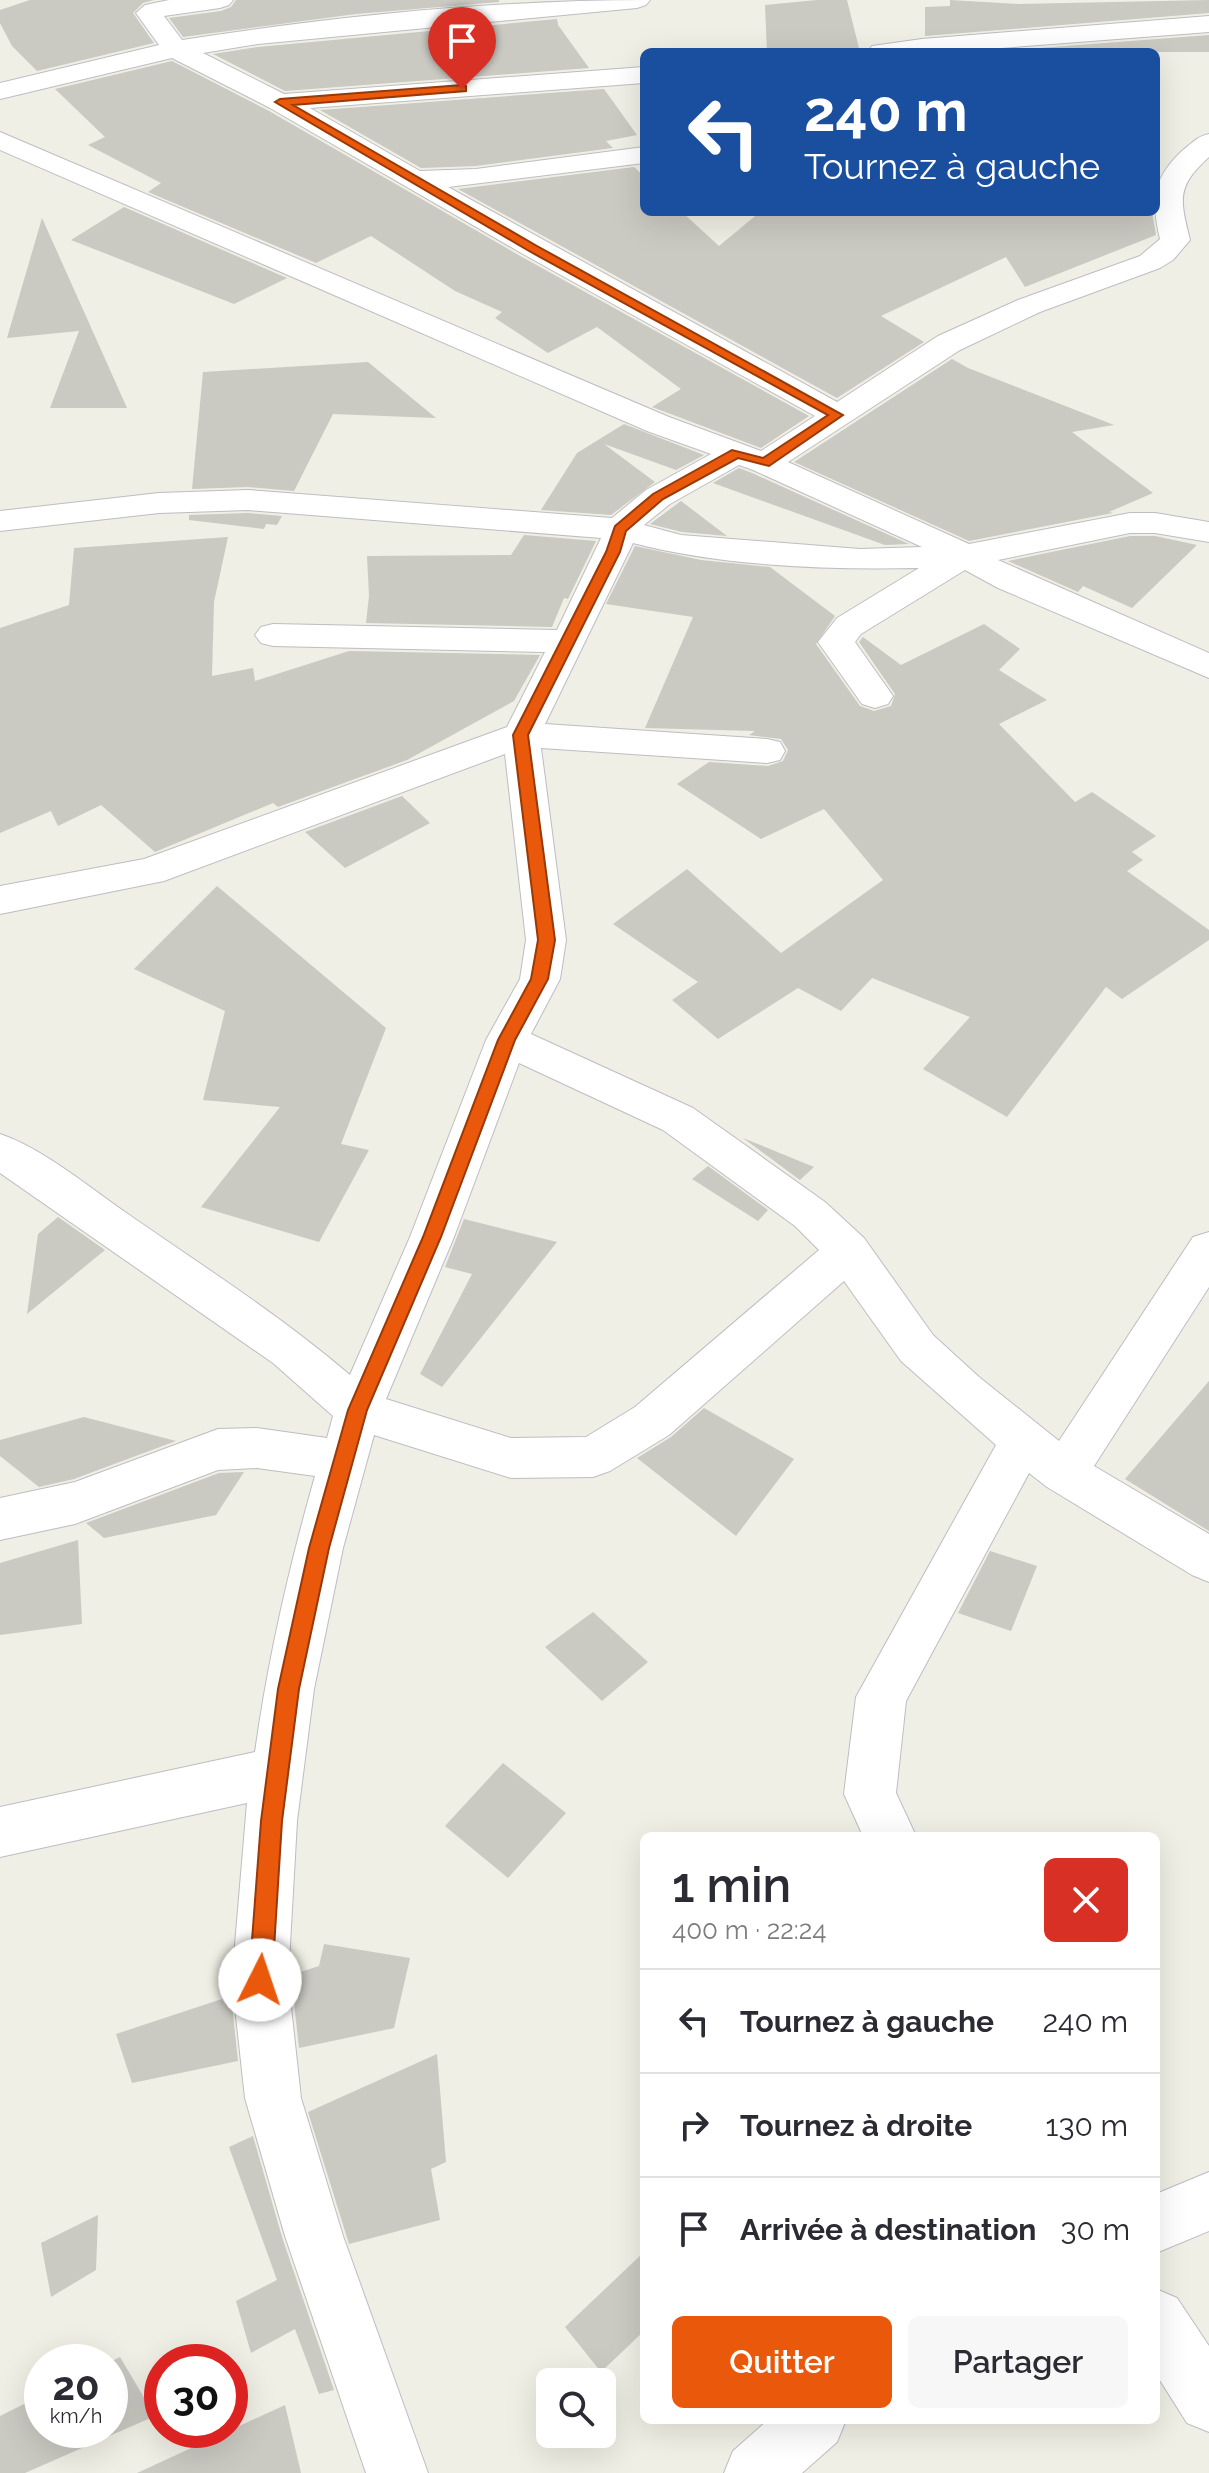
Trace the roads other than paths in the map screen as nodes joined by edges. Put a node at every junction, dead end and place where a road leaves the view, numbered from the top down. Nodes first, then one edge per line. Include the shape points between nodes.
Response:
1 (220, 0) edge
2 (637, 0) edge
3 (1209, 24) edge
4 (1162, 28) junction
5 (917, 48) edge
6 (1120, 48) edge
7 (175, 49) junction
8 (640, 75) edge
9 (0, 91) edge
10 (280, 102) junction
11 (0, 140) edge
12 (1209, 142) edge
13 (640, 156) edge
14 (415, 180) junction
15 (837, 415) junction
16 (750, 458) junction
17 (0, 521) edge
18 (620, 529) junction
19 (1209, 532) edge
20 (963, 556) junction
21 (273, 635) dead end
22 (568, 641) junction
23 (1209, 667) edge
24 (875, 696) dead end
25 (521, 735) junction
26 (767, 751) dead end
27 (0, 900) edge
28 (507, 1040) junction
29 (0, 1151) edge
30 (1209, 1250) edge
31 (848, 1251) junction
32 (358, 1410) junction
33 (1023, 1440) junction
34 (343, 1462) junction
35 (1064, 1473) junction
36 (0, 1519) edge
37 (1209, 1560) edge
38 (278, 1772) junction
39 (0, 1832) edge
40 (888, 1832) edge
41 (1160, 2325) edge
42 (1209, 2401) edge
43 (810, 2424) edge
44 (397, 2473) edge
45 (755, 2473) edge

1 - 7 street via 149,13
2 - 7 street via 258,36
3 - 4 street
4 - 5 street
4 - 6 street
7 - 9 street
7 - 10 street
8 - 10 street
10 - 14 street
11 - 16 street via 658,424
12 - 15 street via 1168,185 1166,203 1175,240 1163,254 949,343
13 - 14 street
14 - 15 street
15 - 16 street
16 - 18 street via 658,497
16 - 20 street
17 - 18 street via 159,503 248,500
18 - 20 street via 680,545 835,558
18 - 22 street
19 - 20 street via 1130,523
20 - 23 street
20 - 24 street via 849,626 836,642
21 - 22 street
22 - 25 street
25 - 26 street
25 - 27 street via 150,871
25 - 28 street via 546,940 540,979
28 - 31 street via 678,1119 810,1214
28 - 32 street via 432,1237
29 - 32 street via 289,1350
30 - 35 street
31 - 32 street via 652,1421 593,1457 511,1458
31 - 33 street via 917,1348
32 - 34 street
33 - 35 street
33 - 40 street via 881,1697 870,1794
34 - 36 street via 260,1447 225,1449 77,1503 31,1517
34 - 38 street via 289,1689
35 - 37 street
38 - 39 street
38 - 44 street via 260,1980 273,2098 314,2236
41 - 42 street
43 - 45 street

